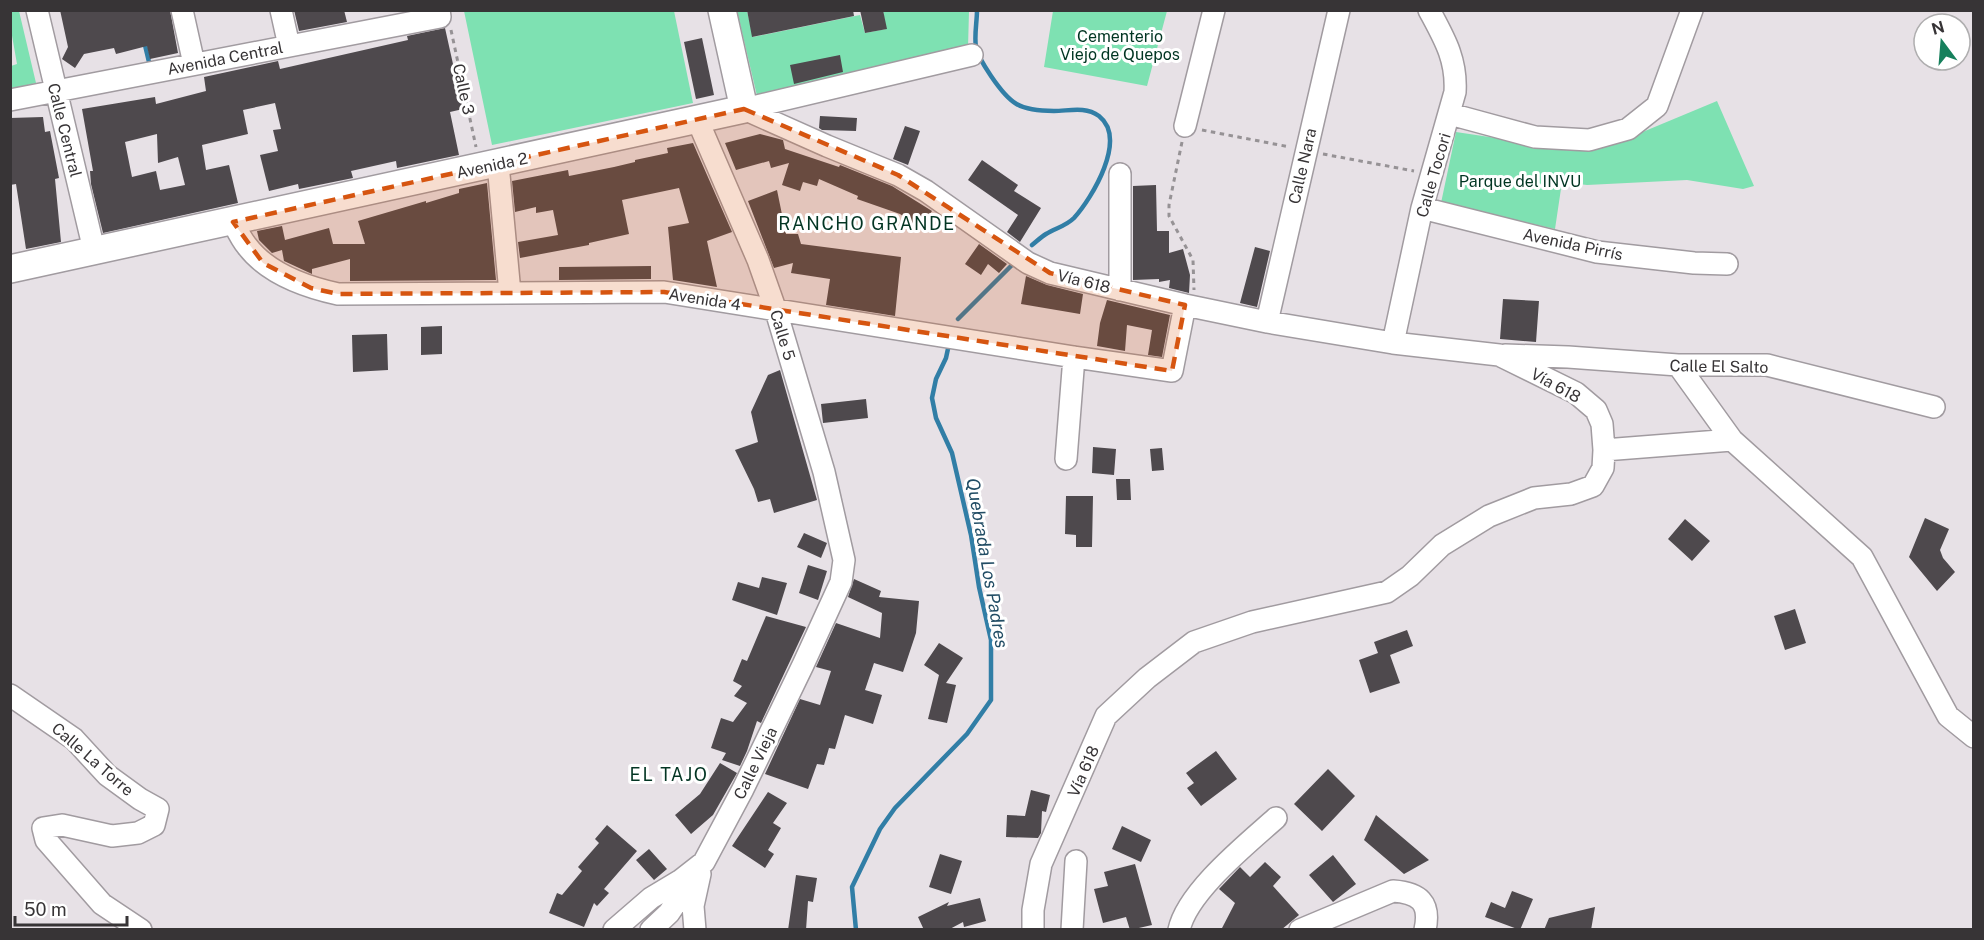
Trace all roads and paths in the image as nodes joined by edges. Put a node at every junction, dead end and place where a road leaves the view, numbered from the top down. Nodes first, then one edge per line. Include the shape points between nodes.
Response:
1 (37, 10) edge
2 (182, 10) edge
3 (281, 10) edge
4 (722, 10) edge
5 (1214, 10) edge
6 (1339, 10) edge
7 (1429, 10) edge
8 (1692, 10) edge
9 (443, 16) edge
10 (289, 46) junction
11 (972, 55) dead end
12 (194, 64) junction
13 (55, 92) junction
14 (10, 100) edge
15 (744, 109) junction
16 (1450, 114) junction
17 (697, 119) junction
18 (1185, 126) joint
19 (489, 166) junction
20 (1120, 174) dead end
21 (1422, 208) junction
22 (233, 222) junction
23 (94, 250) junction
24 (1727, 264) dead end
25 (10, 269) edge
26 (1120, 290) junction
27 (510, 293) junction
28 (1189, 306) junction
29 (776, 311) junction
30 (1267, 322) junction
31 (1393, 343) junction
32 (1499, 355) junction
33 (1074, 357) junction
34 (1678, 366) junction
35 (1934, 406) dead end
36 (1732, 440) junction
37 (1604, 450) junction
38 (1066, 459) dead end
39 (844, 560) joint
40 (10, 695) edge
41 (1974, 737) edge
42 (1276, 818) dead end
43 (1076, 861) dead end
44 (704, 862) junction
45 (141, 930) edge
46 (615, 930) edge
47 (651, 930) edge
48 (696, 930) edge
49 (1033, 930) edge
50 (1072, 930) edge
51 (1179, 930) edge
52 (1300, 930) edge
53 (1425, 930) edge

1 - 13 street, Calle Central
2 - 12 street
3 - 10 street
4 - 15 main road
5 - 18 street
6 - 30 street, Calle Nara
7 - 16 street, Calle Tocori via 1454,63 1455,92
8 - 16 street via 1657,106 1628,129 1589,140 1535,137
9 - 10 street, Avenida Central
9 - 19 path, Calle 3
10 - 12 street, Avenida Central
11 - 15 street, Avenida 2
12 - 13 street, Avenida Central
13 - 14 street, Avenida Central
13 - 23 street, Calle Central
15 - 17 main road, Avenida 2
15 - 26 street, Vía 618 via 898,175 1028,263 1050,273
16 - 21 street, Calle Tocori
17 - 19 main road, Avenida 2
17 - 29 street, Calle 5
18 - 28 path via 1168,205 1169,216 1192,260
19 - 22 main road, Avenida 2
19 - 27 street
20 - 26 street
21 - 24 street, Avenida Pirrís via 1597,252 1694,264
21 - 31 street, Calle Tocori
22 - 23 main road, Avenida 2
22 - 27 street, Avenida 4 via 247,247 263,263 311,288 338,294
23 - 25 main road, Avenida 2
26 - 28 street, Vía 618
27 - 29 street, Avenida 4 via 664,292
28 - 30 street, Vía 618
28 - 33 street, Avenida 4 via 1172,371
29 - 33 street, Avenida 4
29 - 39 street, Calle 5 via 824,472
30 - 31 street, Vía 618
31 - 32 street, Vía 618
32 - 34 street, Calle El Salto
32 - 37 street, Vía 618 via 1576,393 1596,410 1602,424
33 - 38 street
34 - 35 street, Calle El Salto via 1767,365
34 - 36 street
36 - 37 street
36 - 41 street via 1862,557 1948,716
37 - 49 street, Vía 618 via 1603,468 1593,486 1571,494 1534,498 1489,516 1442,545 1387,592 1252,622 1194,642 1147,678 1106,716 1041,864
39 - 44 street, Calle Vieja via 841,582 803,665
40 - 45 street, Calle La Torre via 74,739 107,775 158,809 154,825 138,833 112,836 62,825 43,828 46,840 102,904
42 - 51 street via 1218,870 1181,919
43 - 50 street
44 - 46 street, Calle Vieja via 651,898
44 - 47 street via 669,913
44 - 48 street via 693,906
52 - 53 street via 1393,891 1407,892 1425,904

